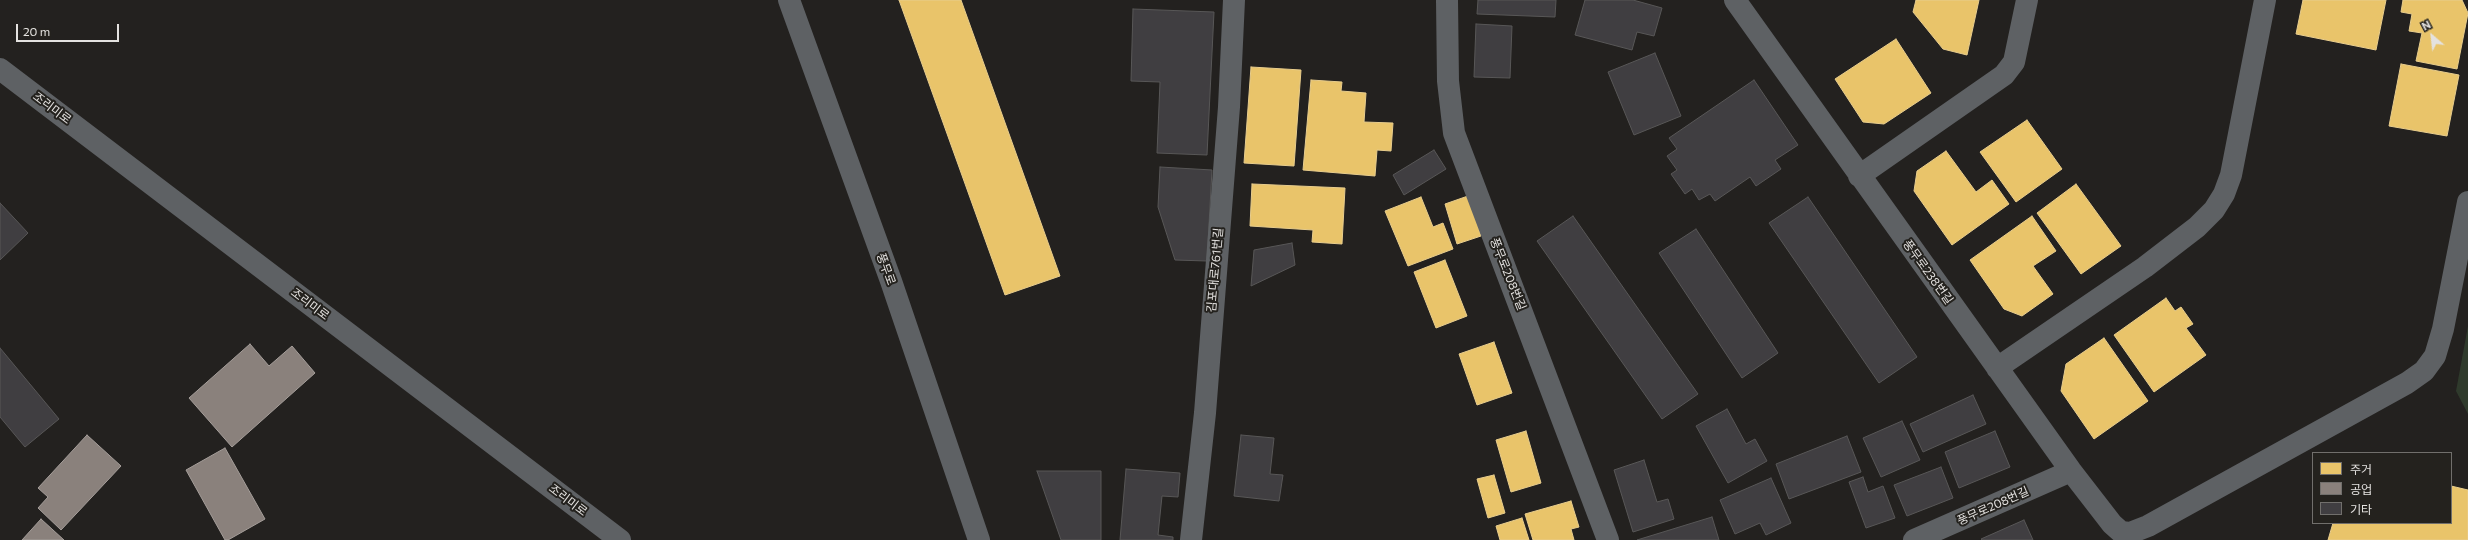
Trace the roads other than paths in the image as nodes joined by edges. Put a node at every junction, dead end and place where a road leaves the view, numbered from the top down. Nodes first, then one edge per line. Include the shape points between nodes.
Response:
1 (789, 0) edge
2 (1234, 0) edge
3 (1447, 0) edge
4 (1735, 0) edge
5 (2026, 0) edge
6 (2265, 0) edge
7 (0, 69) edge
8 (1859, 176) junction
9 (2468, 202) edge
10 (1997, 368) junction
11 (2071, 471) junction
12 (620, 540) edge
13 (979, 540) edge
14 (1191, 540) edge
15 (1608, 540) edge
16 (1914, 540) edge

1 - 13 street, 풍무로 via 888,274
2 - 14 street, 김포대로761번길 via 1229,107 1205,414
3 - 15 street, 풍무로208번길 via 1448,81 1454,133
4 - 8 street, 풍무로238번길
5 - 8 street via 2014,62 2004,75
6 - 10 street via 2231,175 2224,194 2214,210 2197,227 2145,267
7 - 12 street, 조리미로
8 - 10 street, 풍무로238번길
9 - 11 street, 풍무로238번길 via 2443,329 2435,356 2424,370 2407,383 2148,526 2130,533 2121,532 2112,524
10 - 11 street, 풍무로238번길
11 - 16 street, 풍무로208번길

